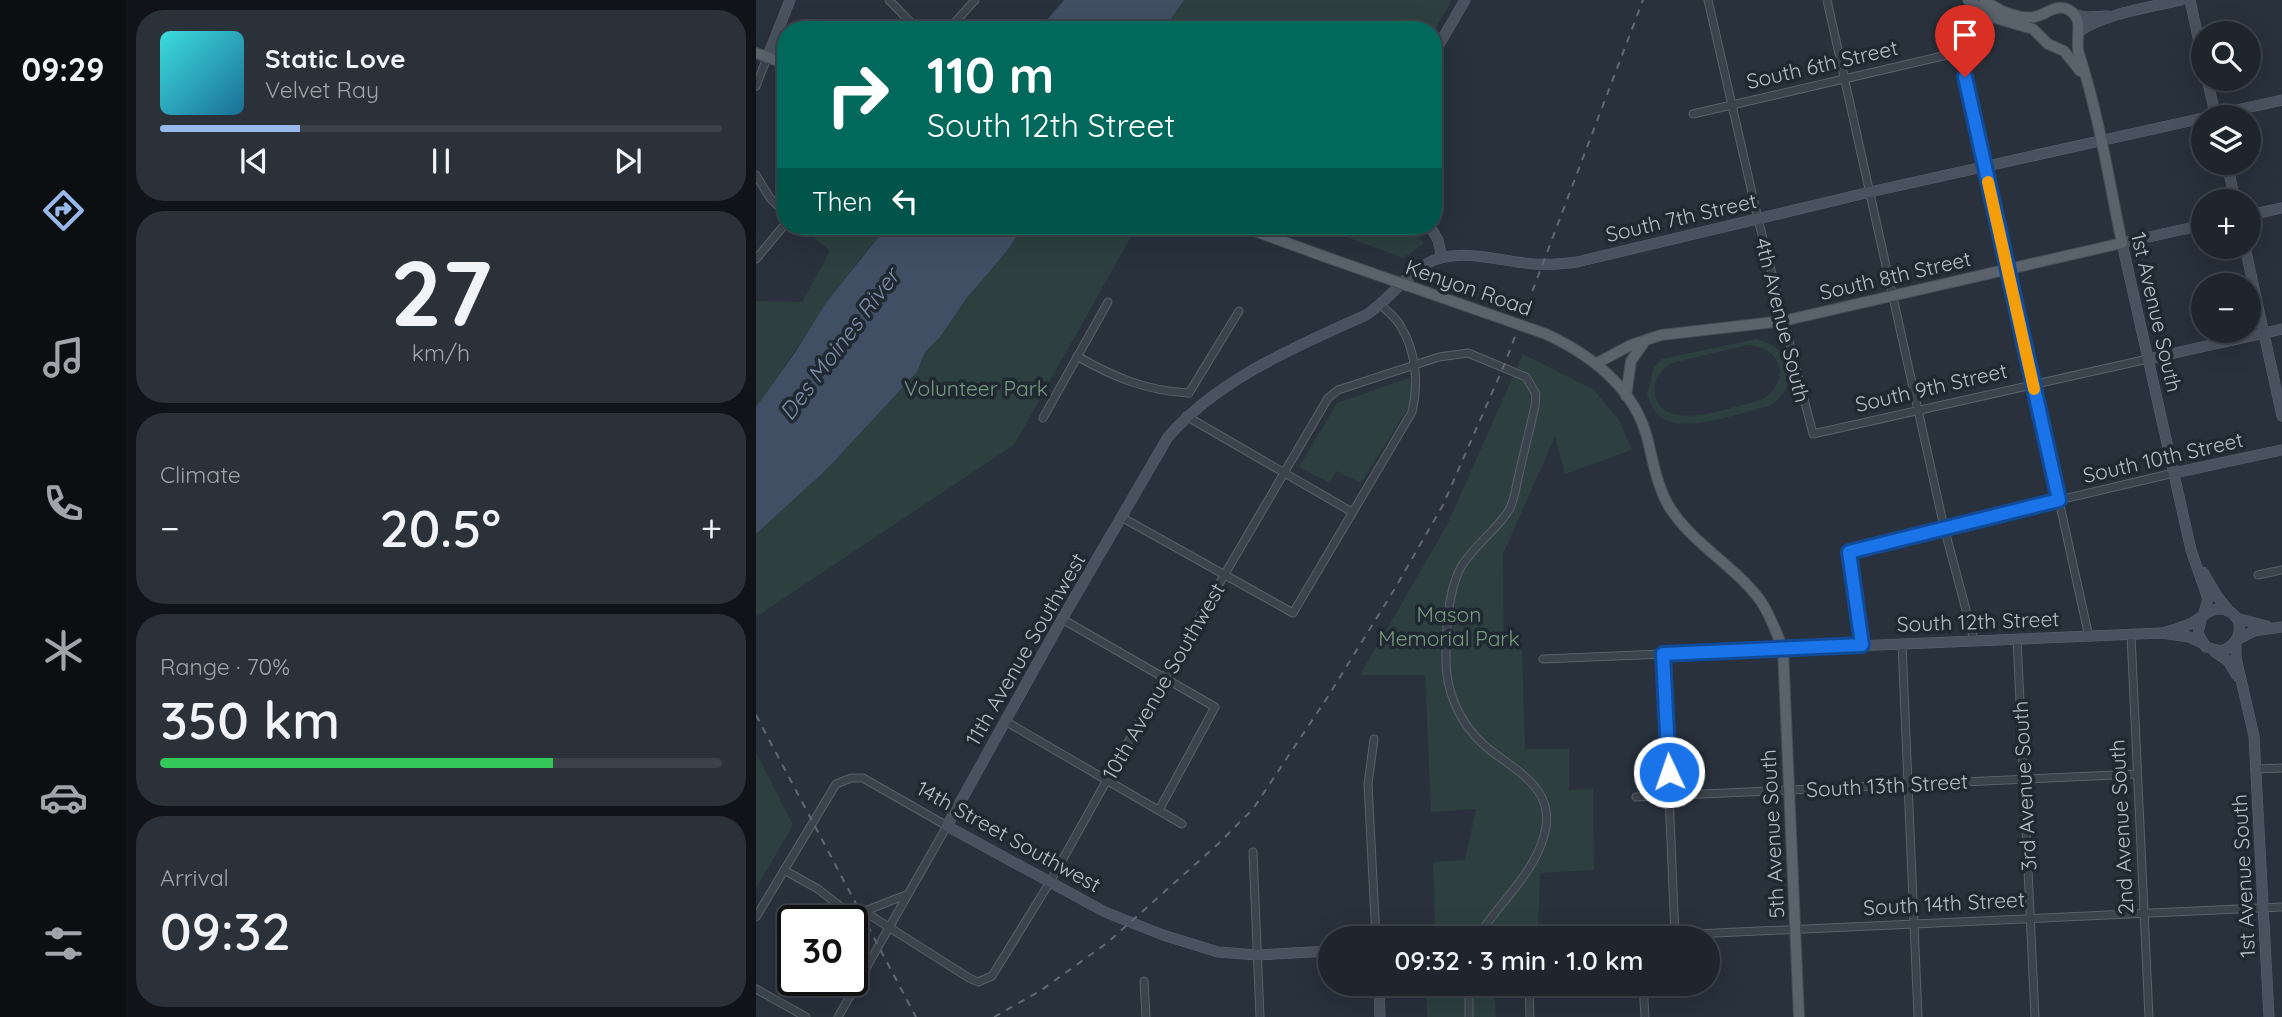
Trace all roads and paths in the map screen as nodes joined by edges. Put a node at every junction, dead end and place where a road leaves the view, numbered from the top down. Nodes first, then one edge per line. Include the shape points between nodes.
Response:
1 (790, 0) edge
2 (889, 0) edge
3 (975, 0) edge
4 (1465, 0) edge
5 (1709, 0) edge
6 (1827, 0) edge
7 (1968, 0) edge
8 (1984, 0) edge
9 (2068, 0) edge
10 (2181, 0) edge
11 (2190, 0) edge
12 (2052, 7) edge
13 (2073, 13) junction
14 (2112, 16) junction
15 (779, 21) edge
16 (909, 21) edge
17 (956, 21) edge
18 (2195, 21) edge
19 (777, 26) edge
20 (2078, 34) junction
21 (2043, 38) junction
22 (1442, 40) edge
23 (2060, 48) junction
24 (762, 55) edge
25 (1844, 78) junction
26 (2087, 83) junction
27 (756, 86) edge
28 (2282, 100) edge
29 (1732, 105) junction
30 (2261, 105) edge
31 (1693, 114) dead end
32 (2191, 121) edge
33 (2100, 140) junction
34 (1985, 166) junction
35 (756, 175) edge
36 (1870, 192) junction
37 (777, 205) edge
38 (2282, 208) edge
39 (2261, 212) edge
40 (1758, 219) junction
41 (2191, 228) edge
42 (777, 234) edge
43 (1265, 235) edge
44 (1435, 235) edge
45 (2122, 243) junction
46 (1443, 257) junction
47 (756, 259) edge
48 (2248, 259) edge
49 (2008, 269) junction
50 (1893, 296) junction
51 (1108, 302) dead end
52 (1381, 305) junction
53 (1239, 311) dead end
54 (1783, 321) junction
55 (2282, 329) edge
56 (2263, 333) junction
57 (1646, 340) junction
58 (1077, 356) junction
59 (2148, 359) junction
60 (1597, 363) junction
61 (1415, 365) junction
62 (2033, 384) junction
63 (1189, 393) junction
64 (1626, 396) junction
65 (1200, 404) junction
66 (1919, 410) junction
67 (1186, 416) junction
68 (2282, 416) edge
69 (1043, 418) dead end
70 (1813, 434) joint
71 (2282, 450) edge
72 (1284, 471) junction
73 (2174, 473) junction
74 (2059, 500) junction
75 (1352, 512) junction
76 (1123, 518) junction
77 (1944, 527) junction
78 (2191, 550) junction
79 (2282, 570) edge
80 (1225, 574) junction
81 (2258, 575) dead end
82 (2233, 615) junction
83 (2202, 617) junction
84 (1062, 619) junction
85 (2280, 627) edge
86 (2162, 633) junction
87 (2131, 635) junction
88 (2089, 637) junction
89 (2017, 639) junction
90 (1975, 640) junction
91 (2237, 640) junction
92 (1902, 643) junction
93 (1862, 645) junction
94 (2207, 647) junction
95 (1783, 649) junction
96 (1663, 654) junction
97 (1543, 659) dead end
98 (1164, 678) junction
99 (2245, 692) junction
100 (1005, 721) junction
101 (1374, 739) dead end
102 (2282, 768) edge
103 (2257, 769) junction
104 (2137, 774) junction
105 (2024, 779) junction
106 (1106, 780) junction
107 (1908, 784) junction
108 (1789, 790) junction
109 (1670, 795) junction
110 (1636, 797) dead end
111 (1158, 810) junction
112 (1182, 824) dead end
113 (947, 826) junction
114 (1253, 852) dead end
115 (784, 870) junction
116 (1049, 882) junction
117 (906, 895) junction
118 (839, 905) edge
119 (2282, 907) edge
120 (2264, 908) junction
121 (868, 911) edge
122 (2144, 913) junction
123 (868, 914) edge
124 (756, 917) edge
125 (2031, 919) junction
126 (1914, 924) junction
127 (1376, 926) edge
128 (1486, 926) edge
129 (1675, 926) edge
130 (887, 927) junction
131 (1795, 929) junction
132 (1720, 933) edge
133 (1318, 952) edge
134 (1257, 955) junction
135 (1144, 981) dead end
136 (756, 989) edge
137 (1379, 996) edge
138 (1469, 996) edge
139 (1529, 996) edge
140 (1643, 996) edge
141 (806, 1017) edge
142 (838, 1017) edge
143 (1146, 1017) edge
144 (1260, 1017) edge
145 (1380, 1017) edge
146 (1469, 1017) edge
147 (1530, 1017) edge
148 (1644, 1017) edge
149 (1799, 1017) edge
150 (1918, 1017) edge
151 (2035, 1017) edge
152 (2149, 1017) edge
153 (2269, 1017) edge

1 - 15 street
2 - 16 street
3 - 17 street
4 - 22 street
5 - 29 street, 4th Avenue South
6 - 25 street
7 - 21 main road via 1995,18 2028,27
8 - 12 main road via 2015,16 2035,17
9 - 13 street, 1st Avenue South
10 - 14 street
11 - 18 street
12 - 13 main road
12 - 21 main road via 2040,26
13 - 14 street
13 - 20 main road, 1st Avenue South via 2079,22
14 - 20 street
19 - 24 street
20 - 23 main road via 2071,44
20 - 26 main road, 1st Avenue South
21 - 23 main road, 1st Avenue South
23 - 26 main road, 1st Avenue South
24 - 27 street
25 - 29 street, South 6th Street
25 - 34 street, South 6th Street via 1960,52
25 - 36 street
26 - 33 main road, 1st Avenue South
28 - 30 street, South 7th Street
29 - 31 street, South 6th Street
29 - 40 street, 4th Avenue South
32 - 33 street, South 7th Street
33 - 34 street, South 7th Street
33 - 45 main road, 1st Avenue South
34 - 36 street, South 7th Street
34 - 49 street
35 - 37 street
36 - 40 street, South 7th Street
36 - 50 street
38 - 39 street
40 - 46 street, South 7th Street via 1553,265
40 - 54 street, 4th Avenue South
41 - 45 street, South 8th Street
42 - 47 street
43 - 60 main road, Kenyon Road, bridge via 1546,334
44 - 46 street
45 - 49 main road, South 8th Street
45 - 59 street, 1st Avenue South
46 - 52 street, South 7th Street via 1419,268
48 - 56 street
49 - 50 main road, South 8th Street
49 - 62 street
50 - 54 main road, South 8th Street
50 - 66 street
51 - 58 street
52 - 61 street via 1400,323
52 - 65 street, South 7th Street via 1257,368
53 - 63 street
54 - 57 main road, South 8th Street via 1684,331
54 - 70 street, 4th Avenue South
55 - 56 street, South 9th Street
56 - 59 street, South 9th Street
56 - 68 street
57 - 60 main road, South 8th Street
57 - 64 main road via 1631,361
58 - 63 street via 1139,386
58 - 69 street
59 - 62 street, South 9th Street
59 - 73 street, 1st Avenue South
60 - 64 main road, Kenyon Road
61 - 72 street, 10th Avenue Southwest via 1338,390 1328,398
61 - 75 street via 1412,412
61 - 128 street via 1468,353 1526,377 1536,394 1511,508 1461,567 1449,617 1446,678 1454,703 1484,745 1536,787 1547,820 1535,858
62 - 66 street, South 9th Street
62 - 74 street
63 - 65 street
64 - 95 main road, Kenyon Road via 1646,435 1670,507 1760,601
65 - 67 street, 11th Avenue Southwest
66 - 70 street, South 9th Street
66 - 77 street
67 - 72 street
67 - 76 street, 11th Avenue Southwest via 1168,437
71 - 73 street, South 10th Street
72 - 75 street
72 - 80 street, 10th Avenue Southwest
73 - 74 street, South 10th Street
73 - 78 street, 1st Avenue South
74 - 77 street, South 10th Street
74 - 88 street
75 - 80 street via 1293,613
76 - 80 street
76 - 84 street, 11th Avenue Southwest
77 - 90 street
77 - 93 street, South 10th Street via 1849,552
78 - 82 street, 1st Avenue South
78 - 83 street, 1st Avenue South via 2208,599
79 - 81 street
80 - 98 street, 10th Avenue Southwest
82 - 83 street via 2212,610
82 - 85 street via 2254,624
82 - 91 street via 2240,628
83 - 86 street, South 12th Street
83 - 94 street via 2198,634
84 - 98 street
84 - 100 street, 11th Avenue Southwest
85 - 91 street via 2254,631
86 - 87 street, South 12th Street
86 - 94 street, South 12th Street via 2189,637
87 - 88 street, South 12th Street
87 - 104 street, 2nd Avenue South
88 - 89 street, South 12th Street
89 - 90 street, South 12th Street
89 - 105 street, 3rd Avenue South
90 - 92 street, South 12th Street
91 - 94 street via 2227,649
91 - 99 street, 1st Avenue South via 2236,658
92 - 93 street, South 12th Street
92 - 107 street
93 - 95 street, South 12th Street
94 - 99 street, 1st Avenue South via 2228,661
95 - 96 street, South 12th Street
95 - 108 main road, 5th Avenue South
96 - 97 street, South 12th Street
96 - 109 street
98 - 106 street, 10th Avenue Southwest
98 - 111 street via 1214,707
99 - 103 street, 1st Avenue South
100 - 106 street
100 - 113 street, 11th Avenue Southwest
101 - 127 street via 1368,783
102 - 103 street
103 - 120 street, 1st Avenue South
104 - 105 street, South 13th Street
104 - 122 street, 2nd Avenue South
105 - 107 street, South 13th Street
105 - 125 street, 3rd Avenue South
106 - 111 street
106 - 116 street, 10th Avenue Southwest
107 - 108 street, South 13th Street
107 - 126 street
108 - 109 street, South 13th Street
108 - 131 main road, 5th Avenue South
109 - 110 street, South 13th Street
109 - 129 street
111 - 112 street
113 - 115 street, 14th Street Southwest via 863,778 851,778 836,784
113 - 116 street, 14th Street Southwest
113 - 117 street, 11th Avenue Southwest
114 - 134 street
115 - 118 street
115 - 124 street, 14th Street Southwest
116 - 130 street, 10th Avenue Southwest via 992,976 978,982
116 - 134 street, 14th Street Southwest via 1105,912 1163,935 1218,952
117 - 121 street
117 - 130 street, 11th Avenue Southwest
119 - 120 street, South 14th Street
120 - 122 street, South 14th Street
120 - 153 street, 1st Avenue South
122 - 125 street, South 14th Street
122 - 152 street, 2nd Avenue South
123 - 130 street
125 - 126 street, South 14th Street
125 - 151 street, 3rd Avenue South
126 - 131 street, South 14th Street
126 - 150 street
130 - 142 street, 11th Avenue Southwest
131 - 132 street, South 14th Street
131 - 149 main road, 5th Avenue South
133 - 134 street
134 - 144 street
135 - 143 street
136 - 141 street
137 - 145 street
138 - 146 street
139 - 147 street
140 - 148 street

